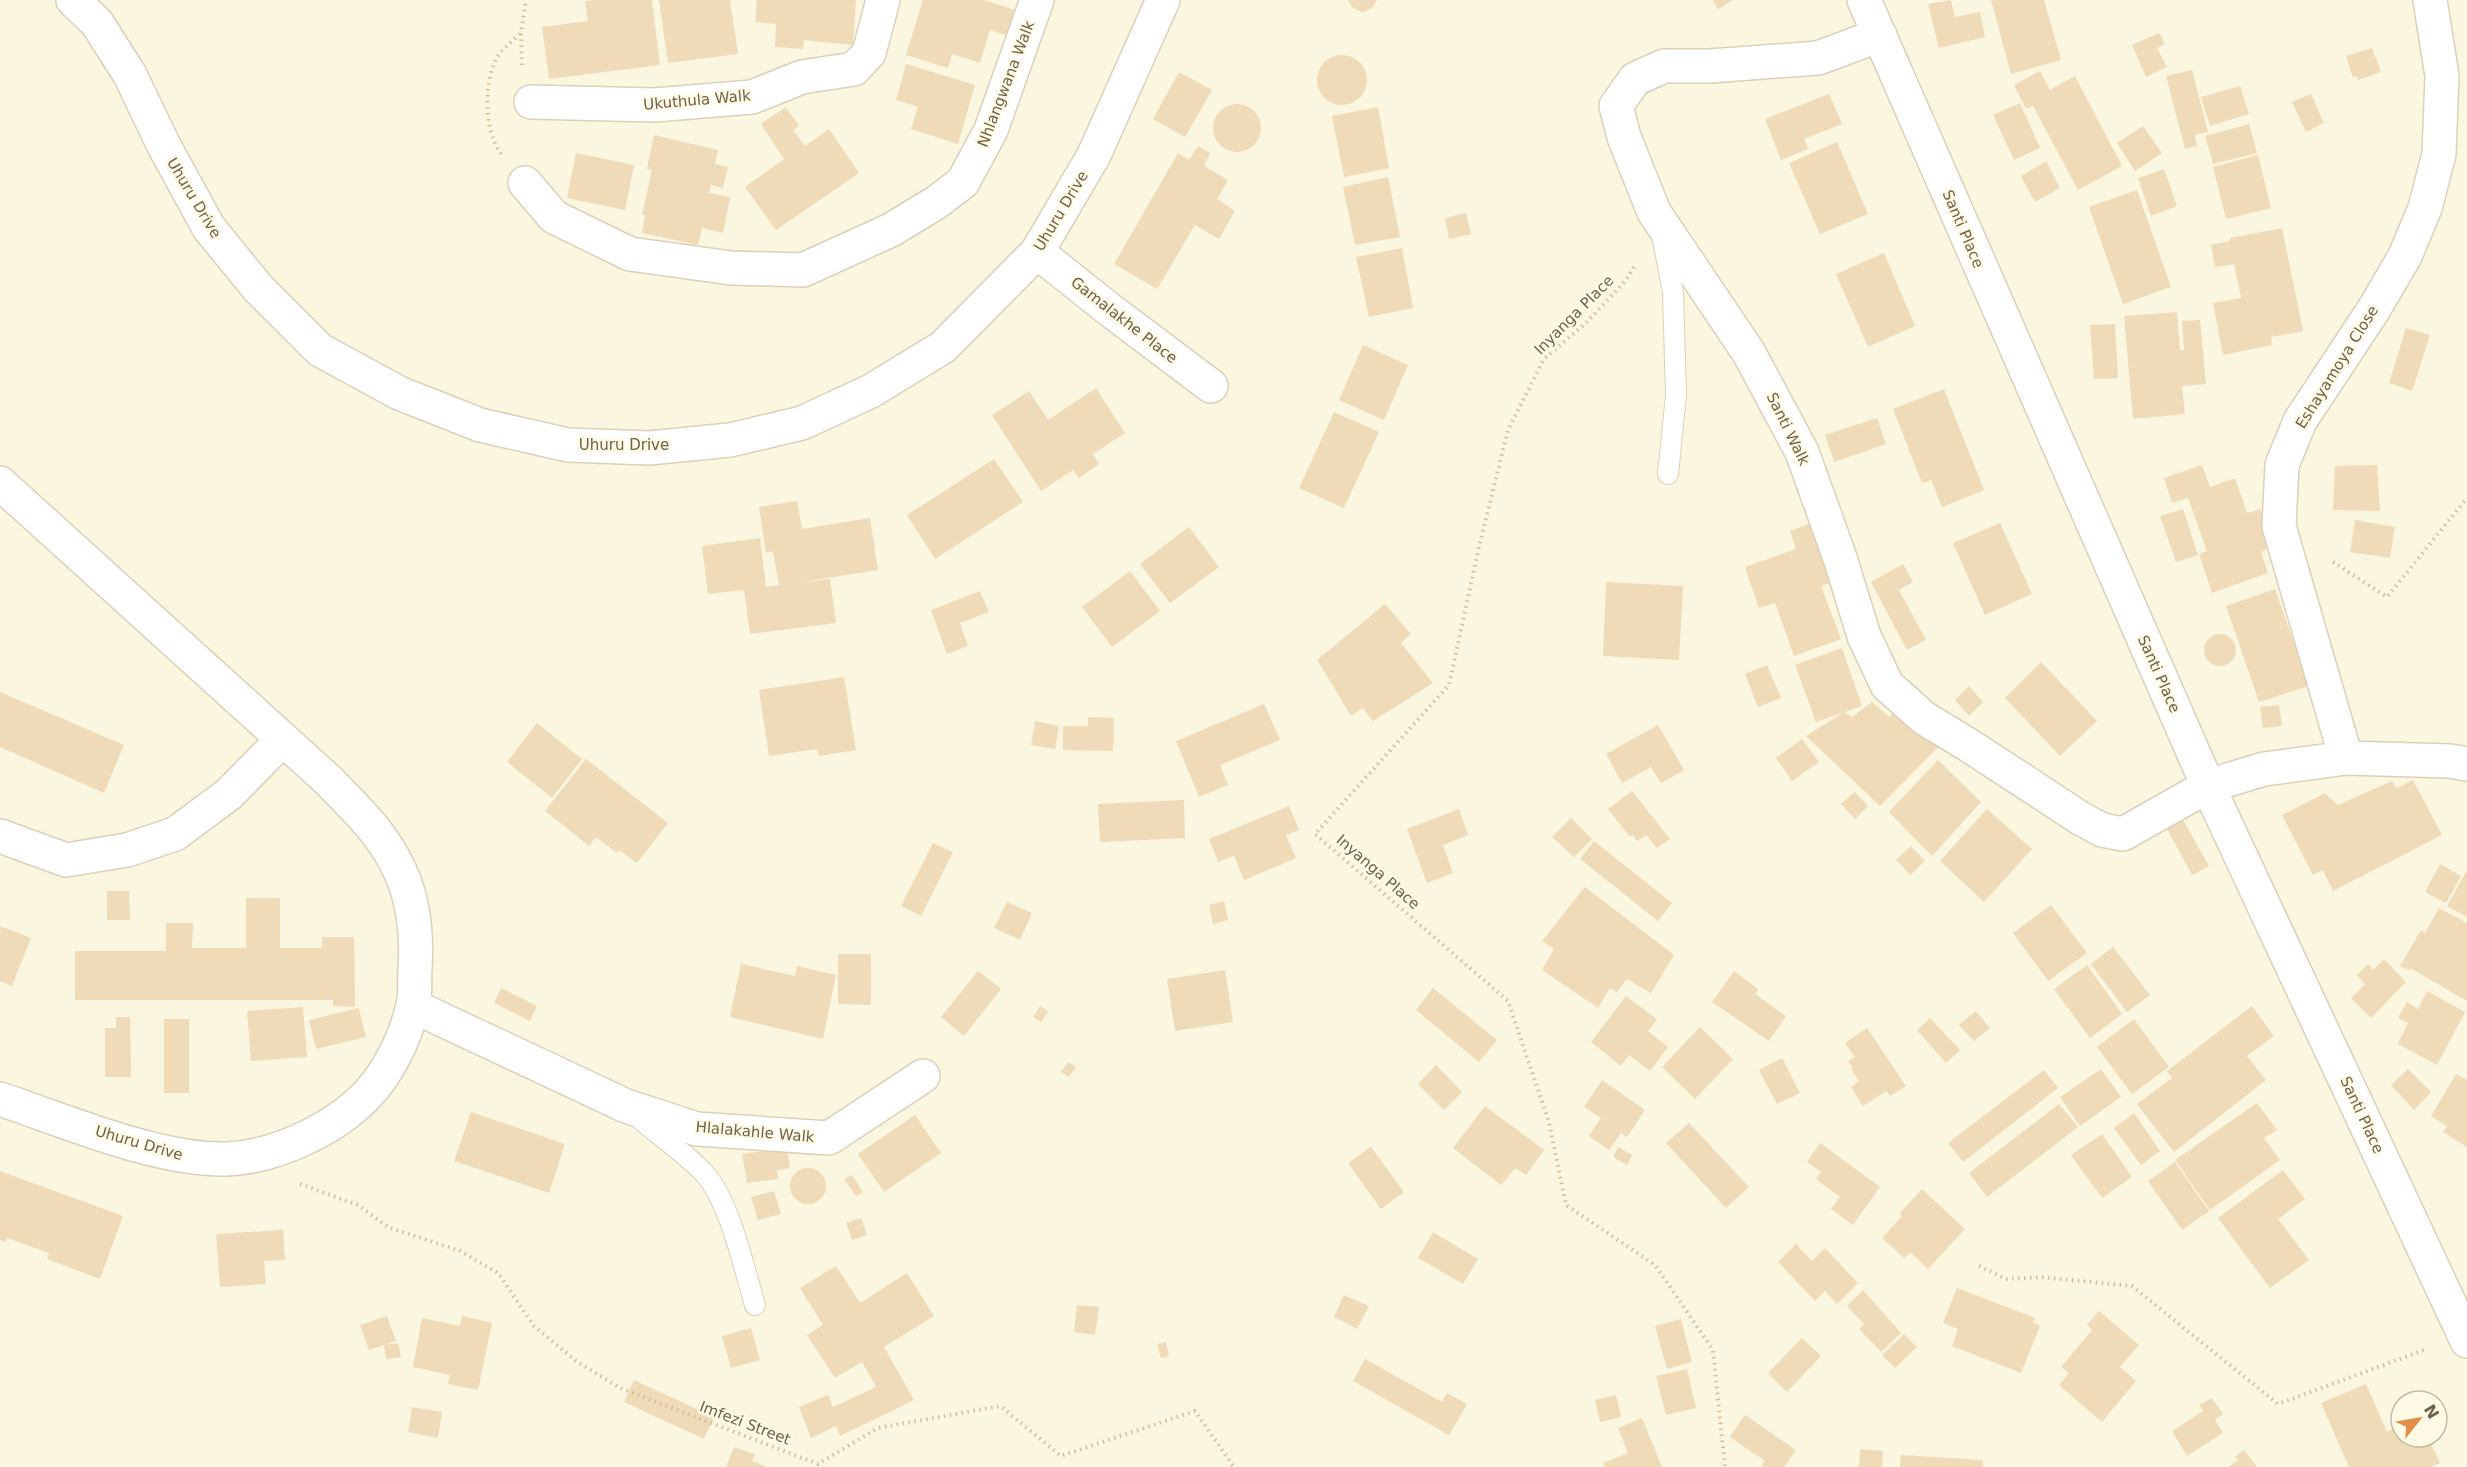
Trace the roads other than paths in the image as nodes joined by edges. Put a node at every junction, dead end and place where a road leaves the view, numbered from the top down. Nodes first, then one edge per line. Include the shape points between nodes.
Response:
1 (73, 0) edge
2 (883, 0) edge
3 (1037, 0) edge
4 (1162, 0) edge
5 (1864, 0) edge
6 (2430, 0) edge
7 (1880, 35) junction
8 (531, 102) road end
9 (525, 183) dead end
10 (1660, 222) junction
11 (1037, 252) junction
12 (1211, 386) dead end
13 (1668, 474) dead end
14 (0, 483) edge
15 (283, 739) junction
16 (2346, 758) junction
17 (2467, 764) edge
18 (2208, 786) junction
19 (0, 837) edge
20 (413, 1006) junction
21 (923, 1076) dead end
22 (0, 1099) edge
23 (626, 1106) junction
24 (755, 1305) dead end
25 (2466, 1337) edge

1 - 11 street, Uhuru Drive via 97,23 130,75 209,228 258,288 320,350 399,393 480,425 568,445 649,448 730,440 802,423 871,391 943,347
2 - 8 street, Ukuthula Walk via 869,53 854,69 802,77 752,97 654,105
3 - 9 street, Nhlangwana Walk via 991,130 963,182 891,230 803,270 731,268 630,254 554,217
4 - 11 street, Uhuru Drive via 1094,155
5 - 7 street, Santi Place
6 - 16 street, Eshayamoya Close via 2442,76 2439,154 2425,208 2405,256 2301,421 2282,465 2279,526
7 - 10 street, Santi Walk via 1818,58 1664,66 1635,79 1616,106 1624,137
7 - 18 street, Santi Place
10 - 13 lane via 1673,292 1676,395
10 - 18 street, Santi Walk via 1749,353 1802,452 1864,636 1887,685 1924,718 2102,830 2123,834
11 - 12 street, Gamalakhe Place
14 - 15 street, Uhuru Drive
15 - 19 street via 229,794 175,834 127,850 66,860
15 - 20 street, Uhuru Drive via 377,830 401,873 417,946
16 - 17 street
16 - 18 street, Santi Walk via 2264,769
18 - 25 street, Santi Place
20 - 22 street, Uhuru Drive via 397,1050 374,1086 348,1112 302,1140 266,1153 228,1159 190,1157 115,1138
20 - 23 street, Hlalakahle Walk
21 - 23 street, Hlalakahle Walk via 829,1138 697,1129
23 - 24 lane via 704,1173 734,1232

